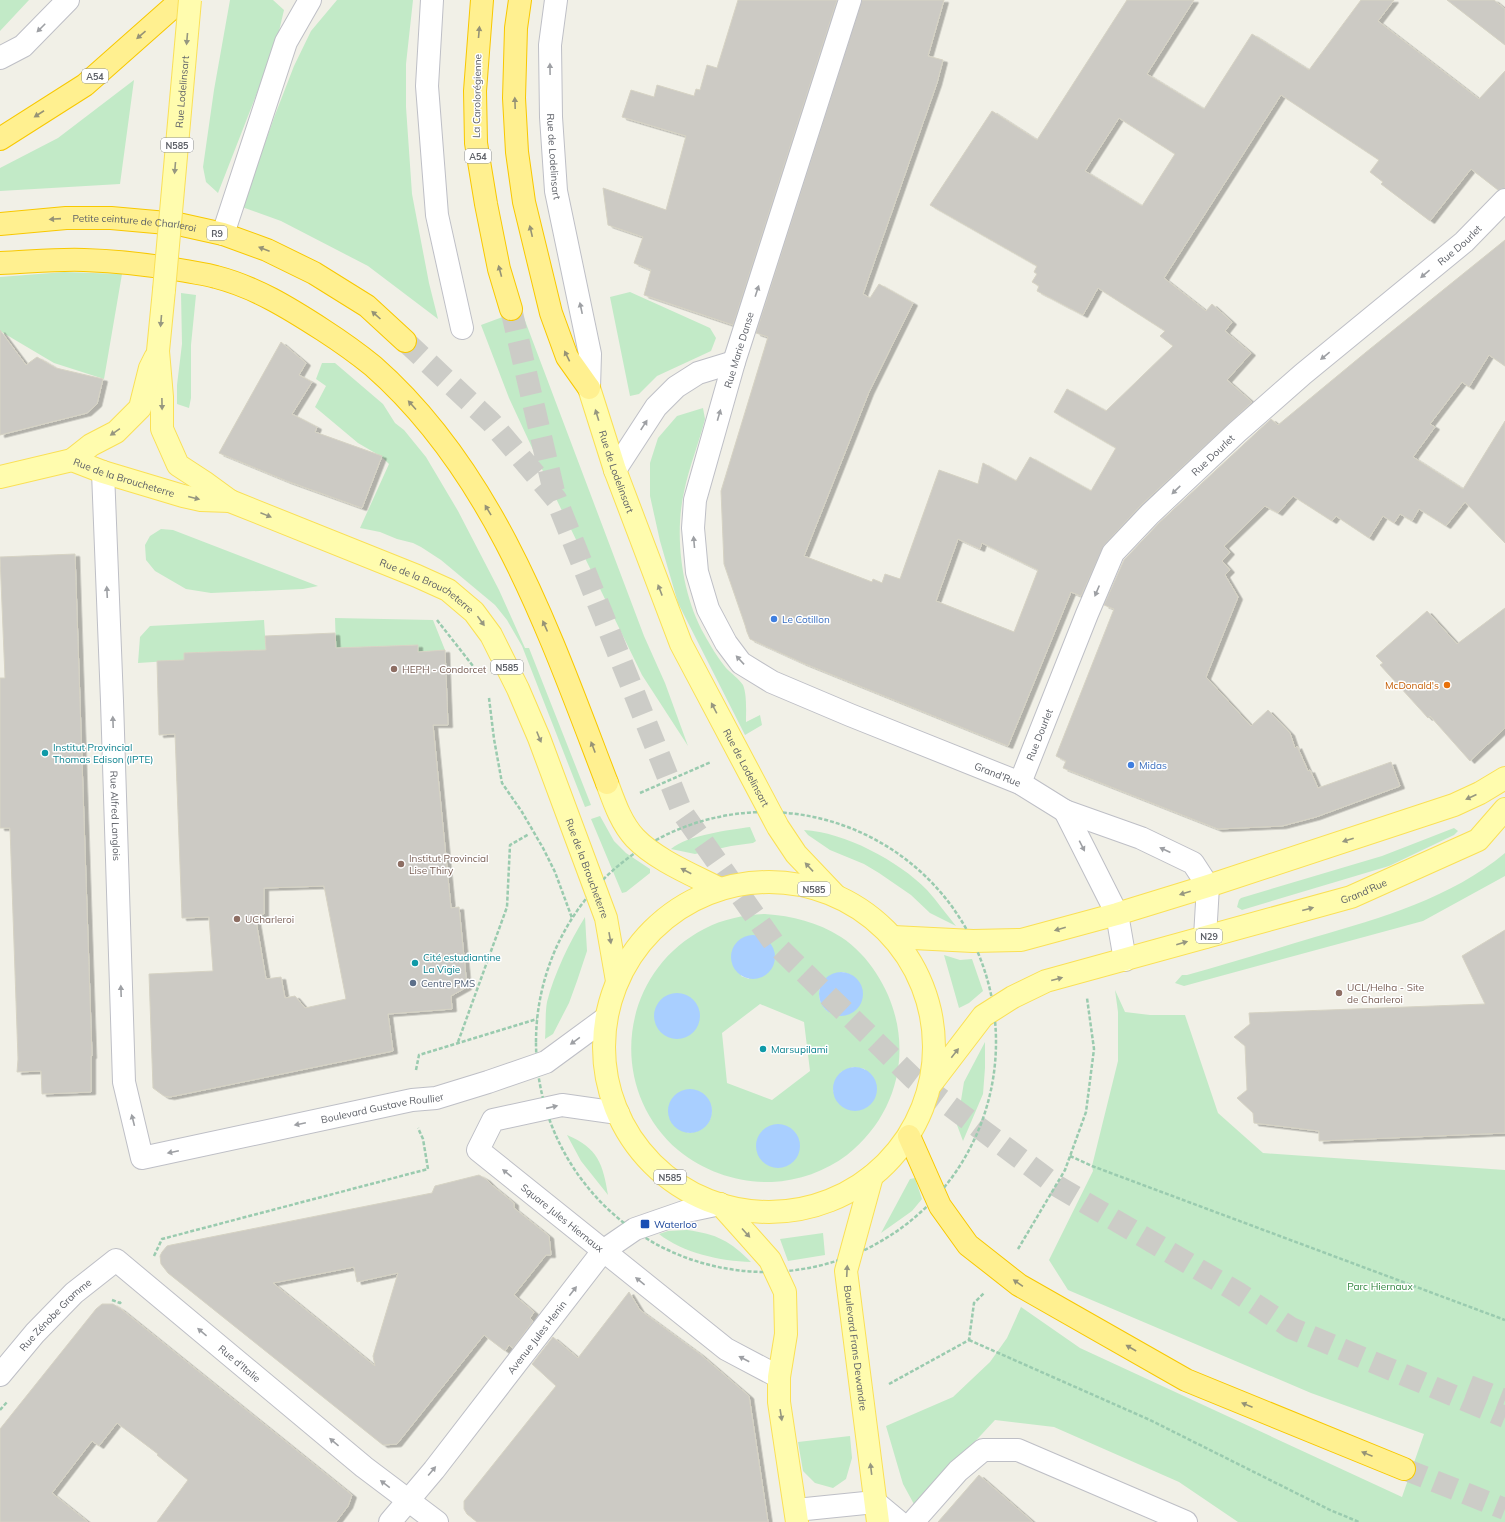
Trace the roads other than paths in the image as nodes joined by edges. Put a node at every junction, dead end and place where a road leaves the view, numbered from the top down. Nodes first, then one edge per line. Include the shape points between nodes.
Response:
1 (68, 0) edge
2 (181, 0) edge
3 (190, 0) edge
4 (310, 0) edge
5 (432, 0) edge
6 (482, 0) edge
7 (520, 0) edge
8 (556, 0) edge
9 (850, 0) edge
10 (0, 58) edge
11 (0, 139) edge
12 (1505, 200) edge
13 (0, 224) edge
14 (223, 234) junction
15 (0, 263) edge
16 (511, 309) tunnel mouth
17 (462, 328) dead end
18 (405, 341) tunnel mouth
19 (158, 351) junction
20 (734, 362) junction
21 (589, 388) junction
22 (72, 460) junction
23 (615, 470) junction
24 (102, 472) junction
25 (0, 477) edge
26 (230, 501) junction
27 (772, 682) joint
28 (607, 783) joint
29 (1020, 783) junction
30 (1502, 784) edge
31 (1505, 809) edge
32 (1065, 811) junction
33 (1208, 886) junction
34 (720, 889) junction
35 (836, 896) junction
36 (1117, 914) junction
37 (893, 937) junction
38 (1205, 937) junction
39 (1125, 960) junction
40 (617, 981) junction
41 (606, 1018) junction
42 (931, 1084) junction
43 (618, 1113) junction
44 (908, 1136) junction
45 (142, 1158) joint
46 (872, 1176) junction
47 (720, 1204) junction
48 (604, 1251) junction
49 (116, 1260) joint
50 (0, 1375) edge
51 (779, 1377) junction
52 (1404, 1469) tunnel mouth
53 (407, 1500) junction
54 (877, 1512) edge
55 (796, 1516) edge
56 (390, 1522) edge
57 (437, 1522) edge
58 (899, 1522) edge
59 (913, 1522) edge
60 (1186, 1522) edge

1 -> 10 street via 23,46
2 -> 11 highway, A54 via 85,85
3 -> 19 main road, Rue Lodelinsart / N585, bridge
4 - 14 street via 286,42
5 - 17 street via 427,86 437,215
16 -> 6 highway, La Carolorégienne / A54 via 499,269 476,143 475,91
21 -> 7 highway via 567,357 551,313 524,202 517,152 514,98 516,28
21 -> 8 street, Rue de Lodelinsart via 590,354 556,191 550,44
20 -> 9 street, Rue Marie Danse
12 -> 29 street, Rue Dourlet via 1464,242 1303,374 1237,432 1150,514 1114,553
14 -> 13 highway, Petite ceinture de Charleroi / R9 via 178,224 111,218 66,218
18 -> 14 highway, Petite ceinture de Charleroi / R9 via 367,306 314,273 267,250
28 -> 15 highway via 559,659 519,567 498,527 456,459 432,427 372,365 343,343 271,297 216,277 148,264 84,260
19 -> 22 main road, Rue Lodelinsart / N585 via 150,368 140,408 116,432 91,445
19 -> 26 main road, Rue Lodelinsart / N585 via 162,430 178,465
23 -> 20 street via 656,407 676,386 698,374
27 -> 20 street, Rue Marie Danse via 741,663 726,643 708,609 697,572 693,528 695,500
23 -> 21 main road, Rue de Lodelinsart
22 - 24 main road, Rue de la Broucheterre / N585
22 - 25 main road, Rue de la Broucheterre / N585
35 -> 23 main road, Rue de Lodelinsart via 796,854 778,827 681,644
24 -> 26 main road, Rue de la Broucheterre / N585 via 201,500
45 -> 24 street, Rue Alfred Langlois via 124,1082
26 -> 40 main road, Rue de la Broucheterre / N585 via 448,590 474,612 491,635 539,738 606,918
27 - 29 street, Grand'Rue
34 -> 28 main road via 661,858 635,838 617,810
29 - 32 street, Grand'Rue
30 -> 33 main road via 1454,805
38 -> 31 main road, Grand'Rue / N29 via 1351,897 1478,840
33 -> 32 street, Grand'Rue via 1193,863 1141,838
32 -> 36 street
33 -> 36 main road
33 - 38 street
34 - 35 main road, N585 via 749,883 797,884
34 - 40 main road, N585 via 697,898 675,911 646,937
35 - 37 main road, N585 via 874,918
36 -> 37 main road via 1021,940 974,941
36 - 39 street
37 - 42 main road, N585 via 915,968 932,1014 935,1047
39 -> 38 main road, Grand'Rue / N29
42 -> 39 main road, Grand'Rue / N29 via 983,1016 1013,997 1046,981
40 - 41 main road, N585
41 - 43 main road, N585 via 604,1049 607,1078
41 -> 45 street, Boulevard Gustave Roullier via 546,1062 436,1098 412,1100
42 - 44 main road, N585 via 922,1110
43 - 47 main road, N585 via 630,1136 654,1165 700,1197
48 -> 43 street, Square Jules Hiernaux via 478,1150 493,1120 562,1105
44 - 46 main road, N585
52 -> 44 highway via 1186,1380 1019,1285 968,1245 940,1206
46 - 47 main road, N585 via 840,1196 803,1208 766,1212
54 -> 46 main road, Boulevard Frans Dewandre via 846,1271
47 - 48 street, Avenue Jules Henin via 686,1211 635,1229
47 -> 51 main road via 770,1260 785,1292 786,1334
51 -> 48 street, Square Jules Hiernaux via 726,1350
53 -> 48 street, Avenue Jules Henin via 434,1470
49 - 50 street, Rue Zénobe Gramme via 74,1294 35,1333
53 -> 49 street, Rue d'Italie via 364,1468
51 -> 55 main road via 779,1402
53 - 56 street, Avenue Jules Henin
53 - 57 street, Rue d'Italie
54 - 55 street
54 - 58 street
59 - 60 street via 958,1471 983,1450 1018,1450

